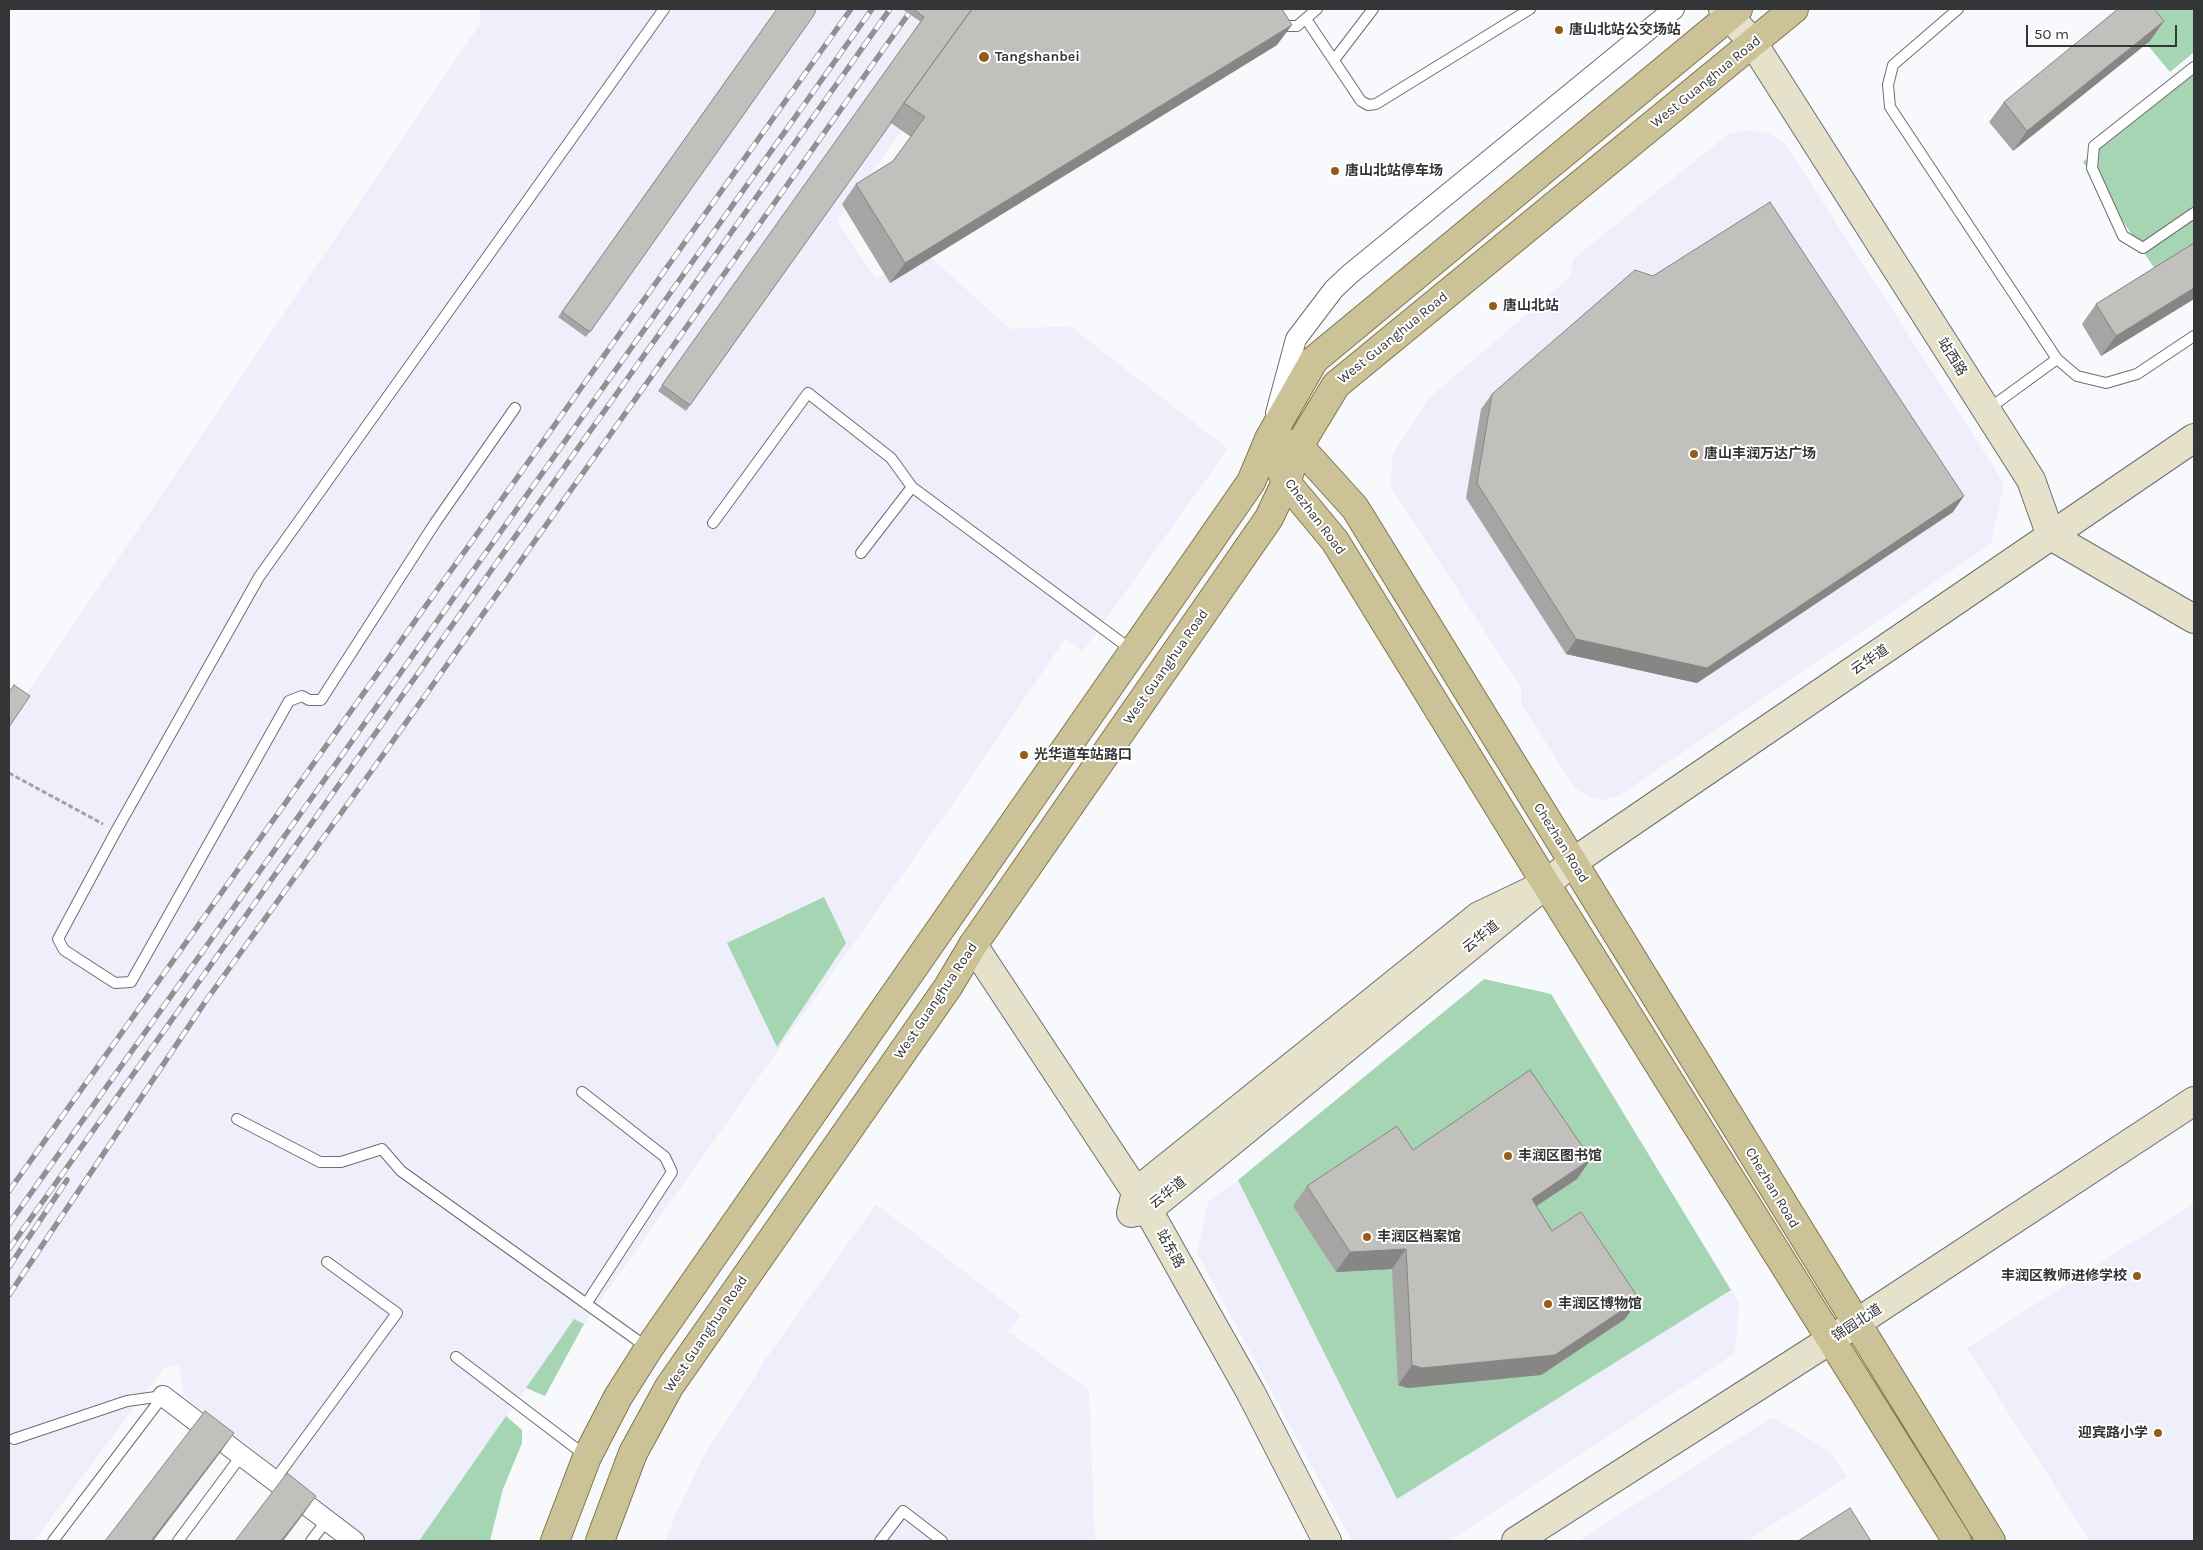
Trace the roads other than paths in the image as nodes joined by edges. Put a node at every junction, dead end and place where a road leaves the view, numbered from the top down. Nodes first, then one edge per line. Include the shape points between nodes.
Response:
1 (664, 9) edge
2 (1273, 9) edge
3 (1317, 9) edge
4 (1373, 9) edge
5 (1530, 9) edge
6 (1674, 9) edge
7 (1794, 9) edge
8 (1958, 9) edge
9 (1732, 11) edge
10 (1306, 19) junction
11 (1753, 44) junction
12 (1334, 60) junction
13 (2194, 67) edge
14 (2194, 213) edge
15 (2194, 336) edge
16 (2057, 359) junction
17 (515, 408) dead end
18 (1986, 410) junction
19 (1269, 438) junction
20 (2194, 438) edge
21 (1298, 446) junction
22 (1286, 482) junction
23 (912, 487) junction
24 (713, 523) dead end
25 (2051, 536) junction
26 (861, 553) dead end
27 (2194, 619) edge
28 (1134, 651) junction
29 (1573, 862) junction
30 (1546, 884) junction
31 (968, 953) junction
32 (908, 976) junction
33 (948, 987) junction
34 (582, 1092) dead end
35 (2194, 1101) edge
36 (237, 1118) dead end
37 (1138, 1205) junction
38 (327, 1262) dead end
39 (586, 1304) junction
40 (1855, 1324) junction
41 (1831, 1340) junction
42 (649, 1348) junction
43 (456, 1357) dead end
44 (163, 1396) junction
45 (14, 1439) dead end
46 (241, 1456) junction
47 (587, 1457) junction
48 (274, 1481) junction
49 (326, 1520) junction
50 (53, 1541) edge
51 (178, 1541) edge
52 (311, 1541) edge
53 (354, 1541) edge
54 (555, 1541) edge
55 (600, 1541) edge
56 (880, 1541) edge
57 (942, 1541) edge
58 (1308, 1541) edge
59 (1327, 1541) edge
60 (1516, 1541) edge
61 (1957, 1541) edge
62 (1991, 1541) edge

1 - 17 lane via 259,577 58,939 64,950 115,983 131,982 289,701 302,696 320,700
2 - 10 lane via 1286,26 1297,26
3 - 10 lane
4 - 12 lane
5 - 12 lane via 1376,104 1368,105 1361,101
6 - 19 street via 1334,289 1296,339
7 - 11 main road, West Guanghua Road
8 - 16 lane via 1893,64 1888,85 1890,107
9 - 11 street, 站西路
9 - 19 main road via 1314,360
10 - 12 lane
11 - 18 street, 站西路
11 - 21 main road, West Guanghua Road via 1336,385
13 - 14 lane via 2094,146 2092,168 2123,236 2143,248
15 - 16 lane via 2137,374 2106,383 2077,376
16 - 18 lane
18 - 25 street, 站西路 via 2031,480
19 - 21 main road
19 - 22 main road, Chezhan Road
19 - 28 main road via 1251,482
20 - 25 street, 云华道
21 - 22 main road, West Guanghua Road
21 - 29 main road, Chezhan Road via 1355,508
22 - 30 main road, Chezhan Road via 1336,541
22 - 31 main road, West Guanghua Road via 1269,518
23 - 24 lane via 891,458 808,393
23 - 26 lane
23 - 28 lane
25 - 27 street
25 - 29 street, 云华道
28 - 32 main road
29 - 30 street, 云华道
29 - 40 main road, Chezhan Road
30 - 37 street, 云华道
30 - 41 main road, Chezhan Road
31 - 33 main road, West Guanghua Road
31 - 37 street, 站东路
32 - 33 main road
32 - 42 main road
33 - 55 main road, West Guanghua Road via 669,1387 633,1453
34 - 39 lane via 665,1157 672,1172
35 - 40 street, 锦园北道
36 - 39 lane via 320,1162 341,1162 382,1148 401,1171
37 - 58 street, 站东路
37 - 59 street, 站东路 via 1251,1394
38 - 48 lane via 397,1313
39 - 42 lane
40 - 41 street, 锦园北道
40 - 62 main road, Chezhan Road
41 - 60 street, 锦园北道
41 - 61 main road, Chezhan Road
42 - 47 main road via 618,1397
43 - 47 lane
44 - 45 lane via 127,1401
44 - 46 street
44 - 50 lane
46 - 48 street
46 - 51 lane
47 - 54 main road
48 - 49 street
49 - 52 lane
49 - 53 street
56 - 57 lane via 903,1511

